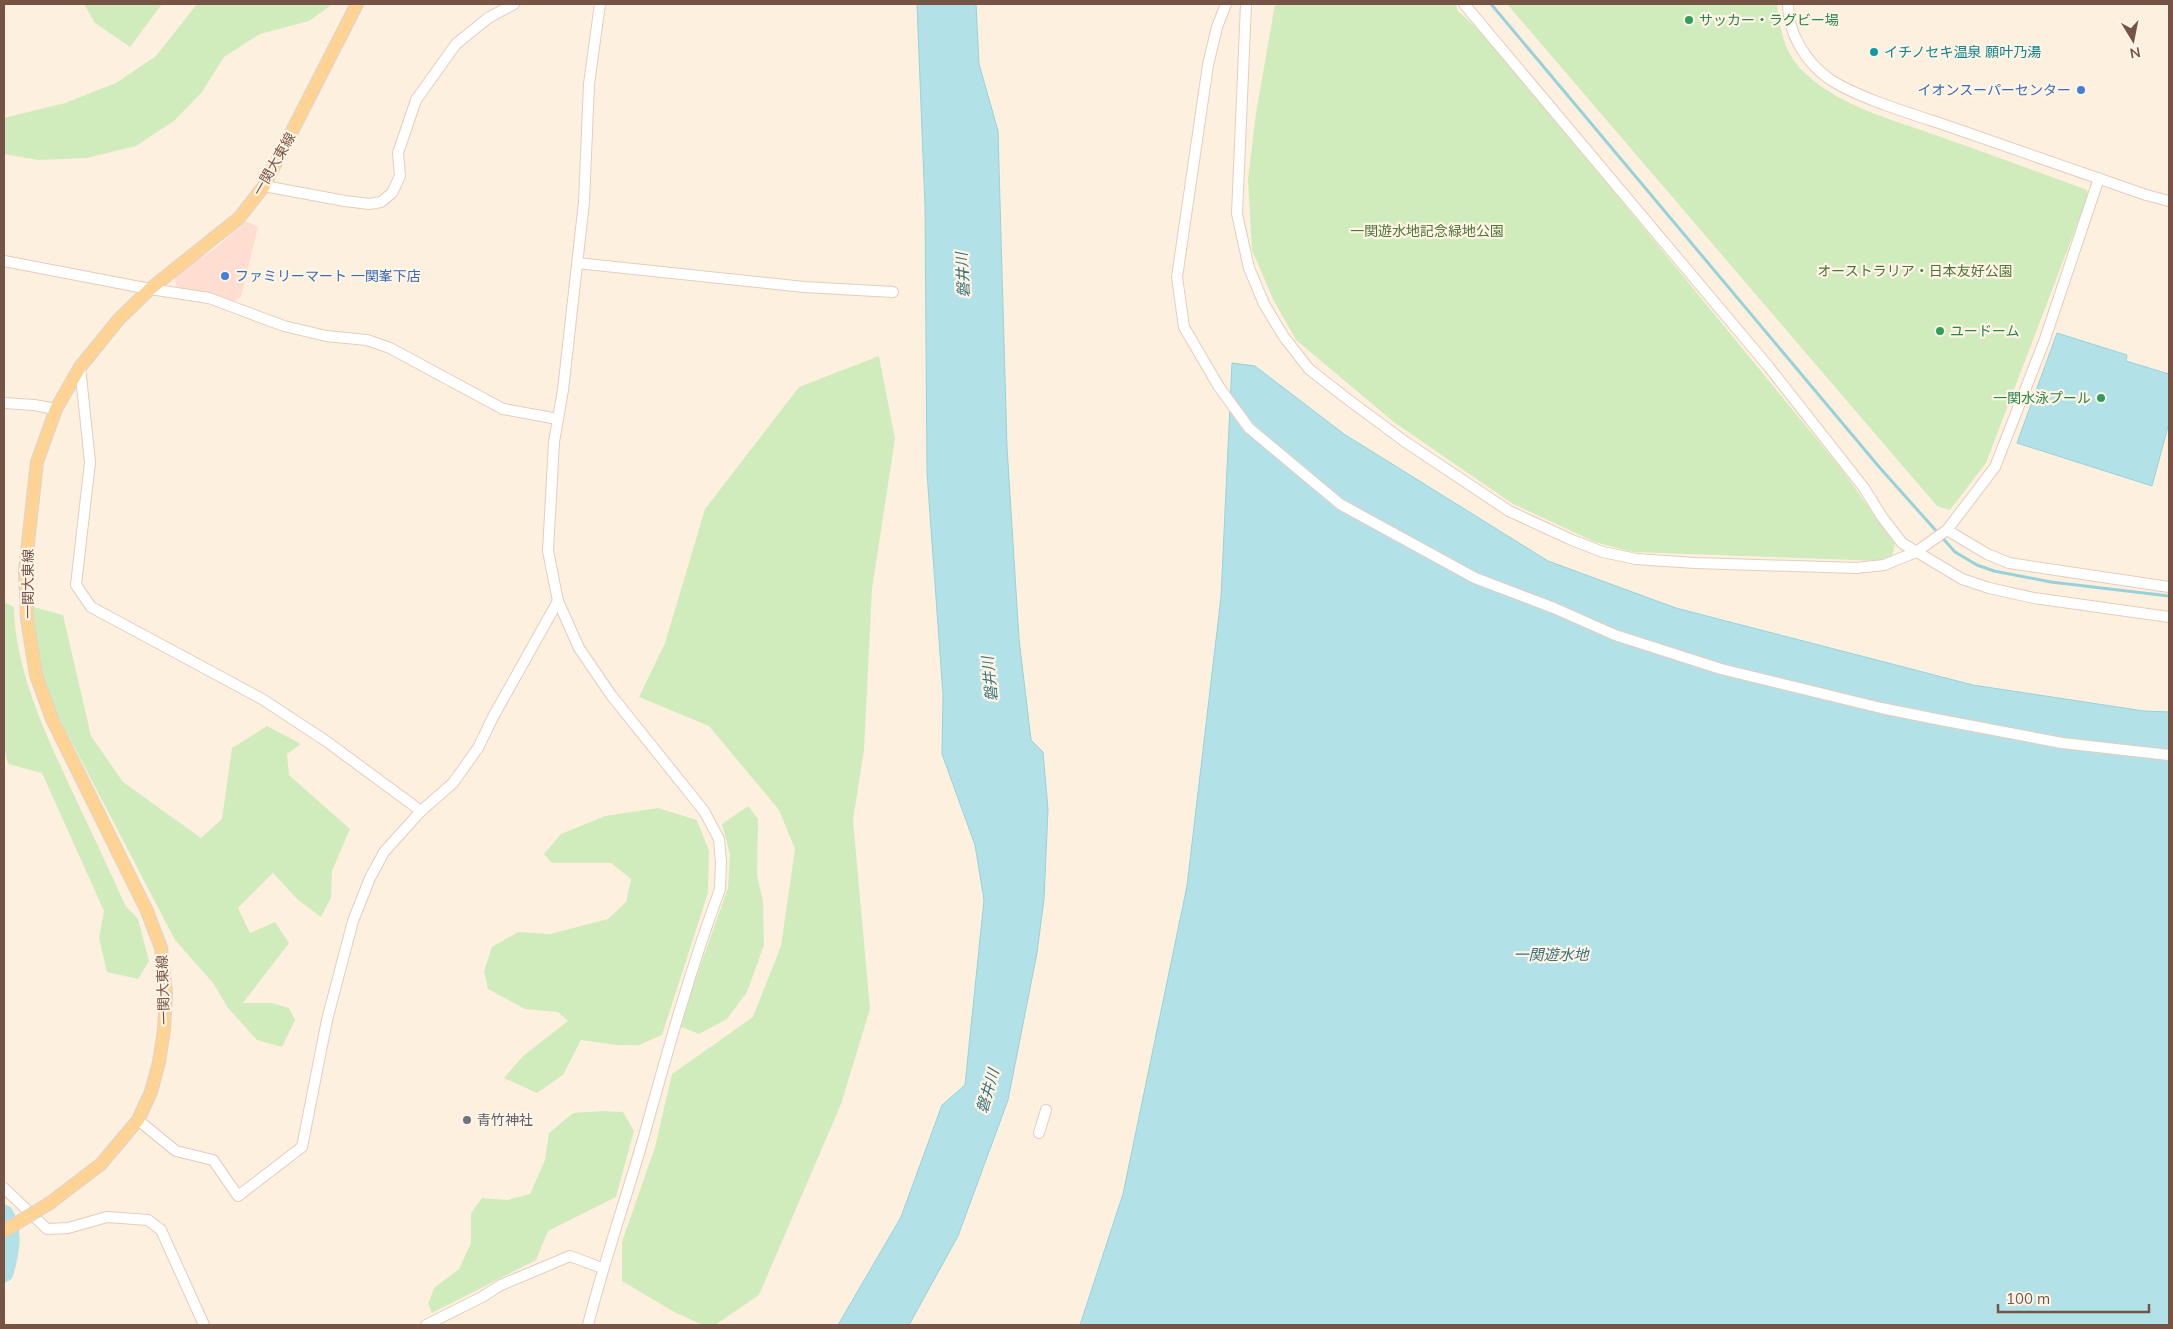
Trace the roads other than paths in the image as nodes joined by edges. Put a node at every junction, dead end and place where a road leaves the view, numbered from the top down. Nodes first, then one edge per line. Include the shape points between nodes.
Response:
1 (357, 4) edge
2 (514, 4) edge
3 (600, 4) edge
4 (1226, 4) edge
5 (1246, 4) edge
6 (1464, 4) edge
7 (1788, 4) edge
8 (2099, 178) junction
9 (264, 186) junction
10 (2169, 201) edge
11 (4, 261) edge
12 (576, 263) junction
13 (150, 289) junction
14 (893, 292) dead end
15 (80, 367) junction
16 (4, 403) edge
17 (56, 409) junction
18 (558, 419) junction
19 (1947, 530) junction
20 (1916, 552) junction
21 (2169, 587) edge
22 (558, 601) junction
23 (2169, 617) edge
24 (2169, 755) edge
25 (421, 811) junction
26 (1046, 1110) dead end
27 (138, 1120) junction
28 (1039, 1133) dead end
29 (6, 1194) edge
30 (4, 1231) edge
31 (602, 1268) junction
32 (204, 1325) edge
33 (426, 1325) edge
34 (588, 1325) edge

1 - 9 main road, 一関大東線
2 - 9 street via 488,18 456,44 416,100 398,153 400,176 392,193 380,202 345,201
3 - 12 street via 589,84 584,202
4 - 24 street via 1205,84 1177,277 1180,302 1184,327 1219,388 1249,428 1291,465 1340,504 1475,578 1667,653 1898,712 2062,743
5 - 20 street via 1237,214 1249,268 1264,304 1284,338 1309,369 1404,441 1509,511 1603,552 1636,559 1695,564 1856,568 1884,565
6 - 20 street via 1768,366 1864,488 1902,543
7 - 8 street via 1795,38 1810,61 1829,78 1910,114
8 - 10 street
8 - 19 street via 2045,339 1995,467
9 - 13 main road, 一関大東線 via 239,218
11 - 13 street
12 - 14 street via 775,284
12 - 18 street
13 - 15 main road, 一関大東線 via 119,319
13 - 18 street via 209,298 284,326 326,336 367,340 390,348 503,410
15 - 17 main road, 一関大東線
15 - 25 street via 90,462 76,585 91,607 262,699 326,741
16 - 17 street
17 - 27 main road, 一関大東線 via 37,462 25,570 27,619 36,675 52,719 162,948 166,993 164,1030 151,1092
18 - 22 street via 548,550
19 - 20 street
19 - 21 street via 2009,563
20 - 23 street via 1962,579 1989,588 2034,598
22 - 25 street via 478,748 453,783
22 - 31 street via 579,648 610,695 704,811 719,839 722,862 720,889 664,1060 644,1137
25 - 27 street via 384,852 352,921 327,1020 302,1147 238,1196 213,1160 176,1151
26 - 28 street
27 - 30 main road, 一関大東線, bridge via 101,1164 50,1203
29 - 32 street via 47,1229 68,1228 107,1217 148,1220 161,1230
31 - 33 street via 570,1256 501,1285
31 - 34 street

